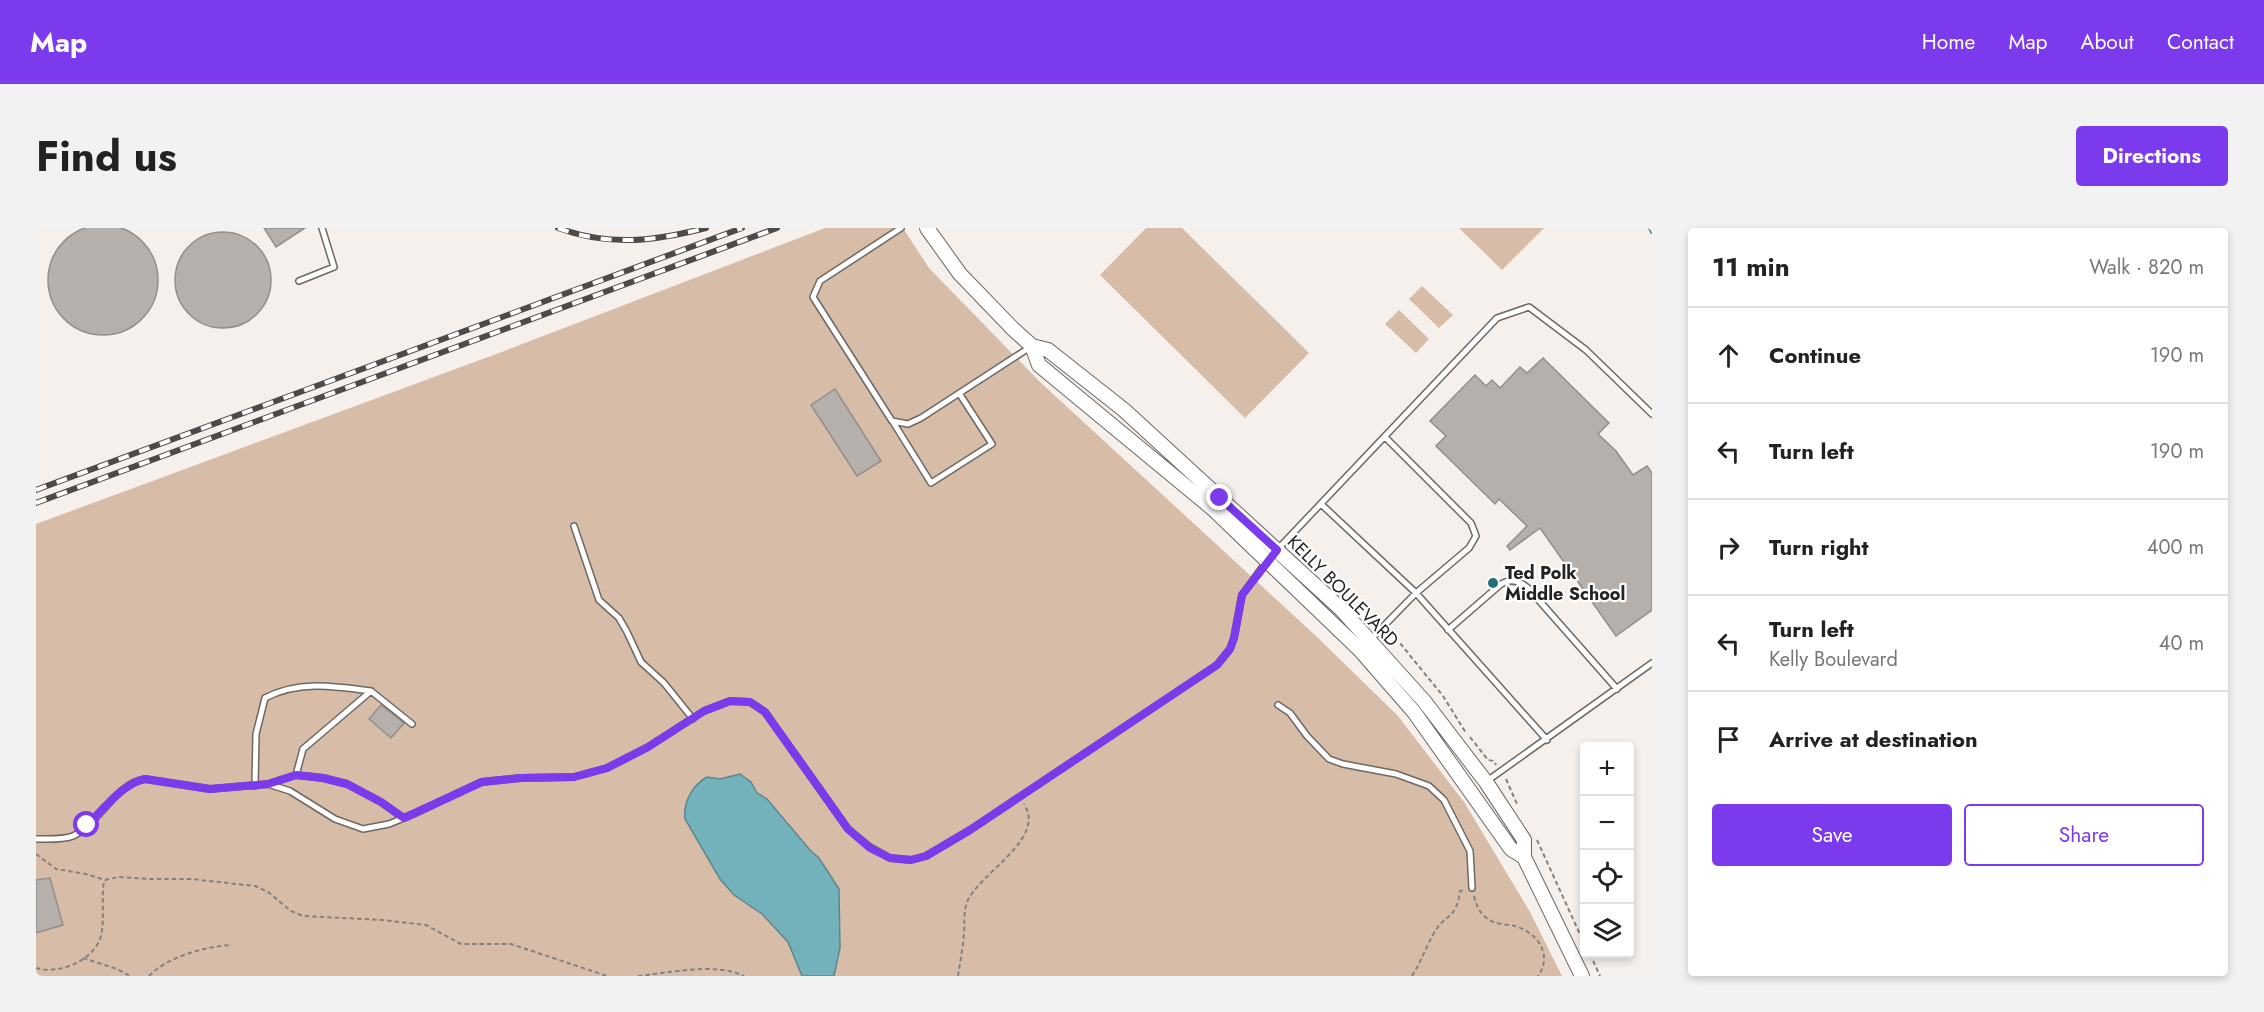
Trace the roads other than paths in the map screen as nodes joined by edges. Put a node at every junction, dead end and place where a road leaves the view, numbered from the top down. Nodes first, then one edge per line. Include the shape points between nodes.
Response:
1 (322, 228) edge
2 (901, 228) edge
3 (927, 228) edge
4 (299, 281) dead end
5 (1032, 346) junction
6 (959, 393) junction
7 (1652, 414) edge
8 (892, 421) junction
9 (1385, 437) junction
10 (1320, 504) junction
11 (574, 526) dead end
12 (1277, 550) junction
13 (1267, 561) junction
14 (1416, 593) junction
15 (1448, 630) junction
16 (1370, 640) junction
17 (1652, 663) edge
18 (1617, 689) junction
19 (371, 691) junction
20 (1278, 705) dead end
21 (693, 718) junction
22 (412, 724) dead end
23 (1547, 740) junction
24 (296, 775) junction
25 (1486, 782) junction
26 (268, 784) junction
27 (255, 786) junction
28 (404, 818) junction
29 (36, 839) edge
30 (36, 846) edge
31 (1524, 857) junction
32 (1472, 888) road end
33 (1582, 976) edge

1 - 4 lane via 334,267
2 - 8 lane via 820,281 813,297
3 - 5 street, KELLY BOULEVARD via 960,274
5 - 6 lane
5 - 12 street, KELLY BOULEVARD via 1048,350 1124,410
5 - 13 street, KELLY BOULEVARD via 1039,365 1212,508
6 - 8 lane via 908,424
6 - 8 lane via 992,444 931,483
7 - 9 lane via 1586,350 1529,307 1497,318
9 - 10 lane
9 - 14 lane via 1471,523 1476,536 1469,548
10 - 12 lane
10 - 14 lane
11 - 21 lane via 599,600 619,618 640,662
12 - 13 street
12 - 16 street, KELLY BOULEVARD
13 - 21 lane via 1242,595 1234,638 1217,665 926,856 911,860 890,858 870,848 848,829 765,712 750,702 730,701
13 - 31 street, KELLY BOULEVARD via 1360,650 1407,703 1511,849
14 - 15 lane
14 - 16 lane
15 - 18 lane via 1501,584 1509,580 1523,583
15 - 23 lane
16 - 25 street, KELLY BOULEVARD
17 - 18 lane
18 - 23 lane
19 - 22 lane
19 - 24 lane via 303,749
19 - 27 lane via 305,686 279,690 265,698 256,734
20 - 32 lane via 1290,713 1329,759 1396,774 1429,786 1444,800 1470,850
21 - 28 lane via 607,768 574,777 482,782
23 - 25 lane
24 - 26 lane
24 - 28 lane via 347,784
25 - 31 street, KELLY BOULEVARD via 1524,840
26 - 27 lane
26 - 28 lane via 290,791 335,819 363,830
27 - 29 lane via 210,789 145,779 135,781 72,837
29 - 30 lane
31 - 33 street, KELLY BOULEVARD

